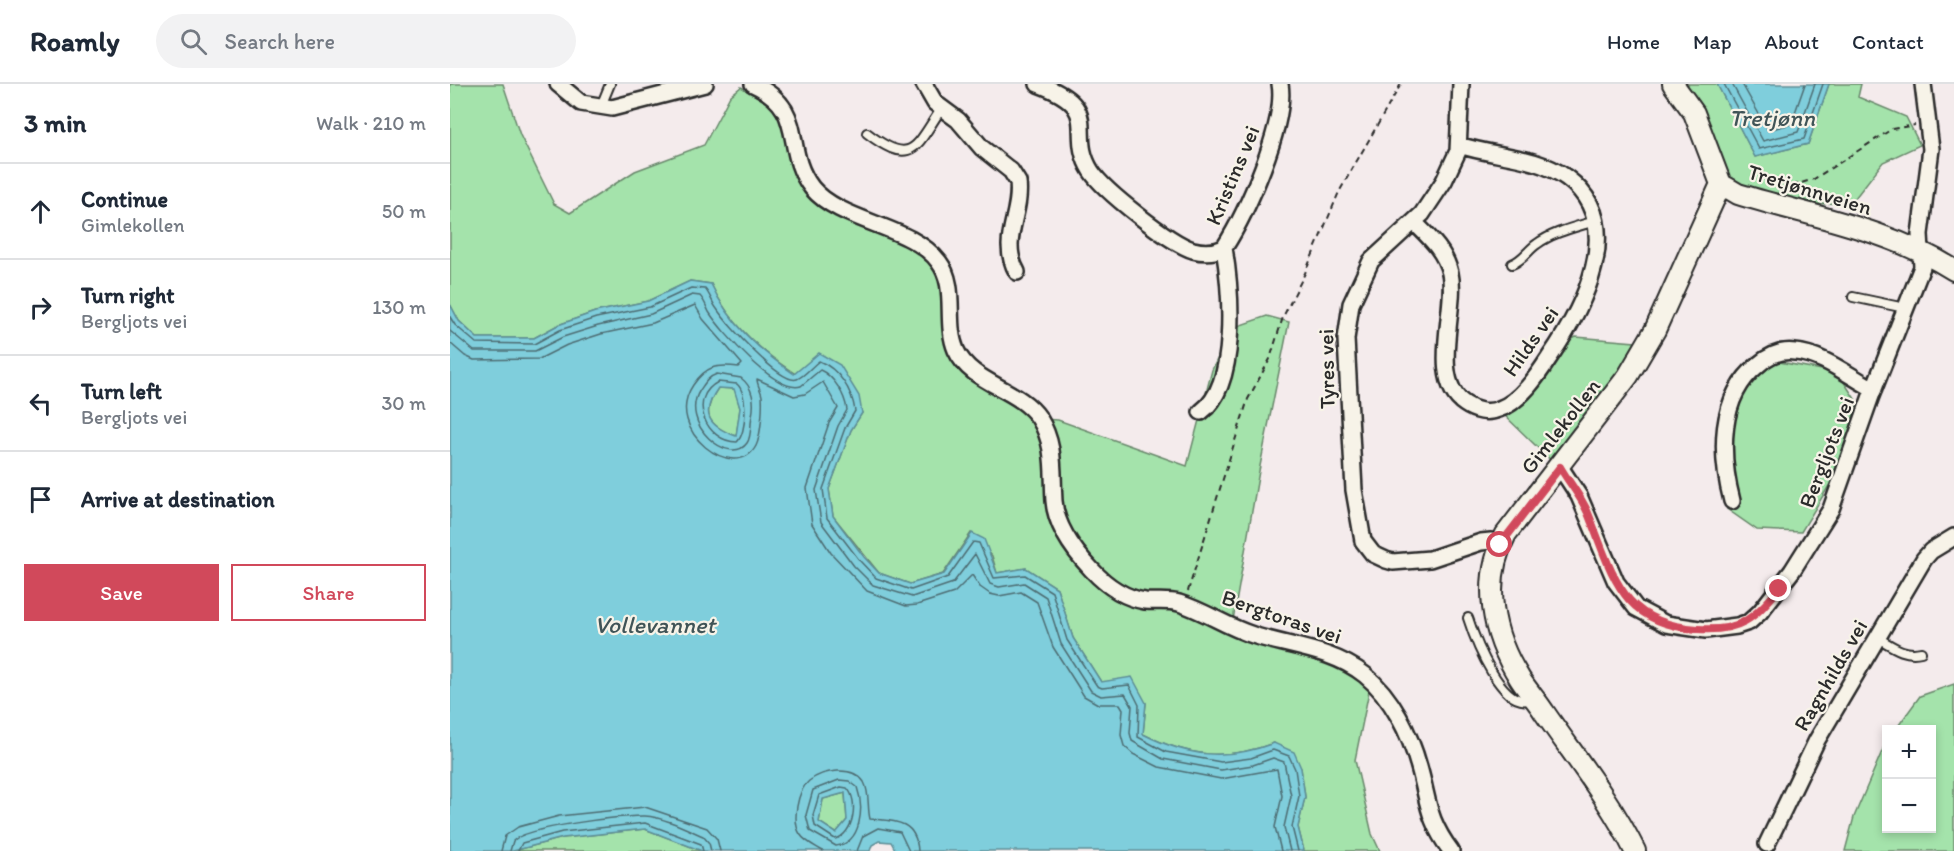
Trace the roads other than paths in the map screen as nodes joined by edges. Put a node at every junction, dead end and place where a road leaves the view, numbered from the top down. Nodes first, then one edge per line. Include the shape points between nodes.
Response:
1 (558, 84) edge
2 (610, 84) edge
3 (753, 84) edge
4 (924, 84) edge
5 (1038, 84) edge
6 (1280, 84) edge
7 (1461, 84) edge
8 (1673, 84) edge
9 (1923, 84) edge
10 (700, 85) edge
11 (601, 108) junction
12 (942, 108) junction
13 (867, 133) dead end
14 (1459, 145) junction
15 (1721, 184) junction
16 (1414, 222) junction
17 (1594, 222) junction
18 (1224, 248) junction
19 (1922, 251) junction
20 (1512, 264) dead end
21 (1954, 270) edge
22 (1017, 273) dead end
23 (1853, 297) dead end
24 (1905, 308) junction
25 (1874, 389) junction
26 (1201, 412) dead end
27 (1560, 467) junction
28 (1732, 501) dead end
29 (1954, 537) edge
30 (1500, 545) junction
31 (1468, 618) dead end
32 (1878, 638) junction
33 (1921, 652) dead end
34 (1534, 698) junction
35 (1765, 848) edge
36 (1451, 851) edge
37 (1635, 851) edge

1 - 11 street via 581,103
2 - 11 lane
3 - 36 street, Bergtoras vei via 776,97 784,108 791,121 802,172 814,190 830,203 920,247 941,264 947,276 951,329 958,354 972,369 1018,398 1038,417 1052,451 1058,518 1093,572 1124,595 1183,605 1252,635 1334,658 1367,676 1408,735 1420,768 1427,807
4 - 12 street via 927,94
5 - 18 street, Kristins vei via 1074,105 1081,119 1089,168 1108,191 1190,249 1210,252
6 - 18 street, Kristins vei via 1277,125 1245,210
7 - 14 street, Tyres vei
8 - 15 street, Tretjønnveien via 1694,113
9 - 19 street, Bergljots vei via 1931,149 1920,234
10 - 11 street via 623,106
12 - 13 lane via 927,134 913,147 886,148
12 - 22 street via 1018,182 1008,243
14 - 16 street, Tyres vei via 1444,181
14 - 17 street, Hilds vei via 1548,166 1577,189
15 - 19 street, Tretjønnveien via 1738,195
15 - 27 street, Gimlekollen via 1647,346
16 - 17 street, Hilds vei via 1444,255 1450,273 1446,352 1454,390 1468,406 1492,412 1508,405 1528,386 1577,312 1588,291 1593,267
16 - 30 street, Tyres vei via 1371,261 1348,315 1348,411 1359,532 1373,554 1393,562 1430,559 1481,542
17 - 20 lane via 1544,240
18 - 26 street, Kristins vei via 1229,310 1227,352 1220,390
19 - 21 street, Tretjønnveien
19 - 24 street, Bergljots vei via 1922,267
23 - 24 lane
24 - 25 street, Bergljots vei
25 - 27 street, Bergljots vei via 1827,518 1760,612 1749,622 1728,628 1673,626 1629,601 1611,571 1579,496
25 - 28 street, Bergljots vei via 1800,352 1778,352 1765,359 1740,382 1728,417 1724,463
27 - 30 street, Gimlekollen
29 - 32 street, Ragnhilds vei via 1924,559
30 - 34 street, Gimlekollen via 1492,576 1492,607 1520,680
31 - 34 lane via 1483,657 1504,688 1518,701
32 - 33 lane via 1909,654
32 - 35 street, Ragnhilds vei via 1817,740
34 - 37 street, Gimlekollen via 1617,818

